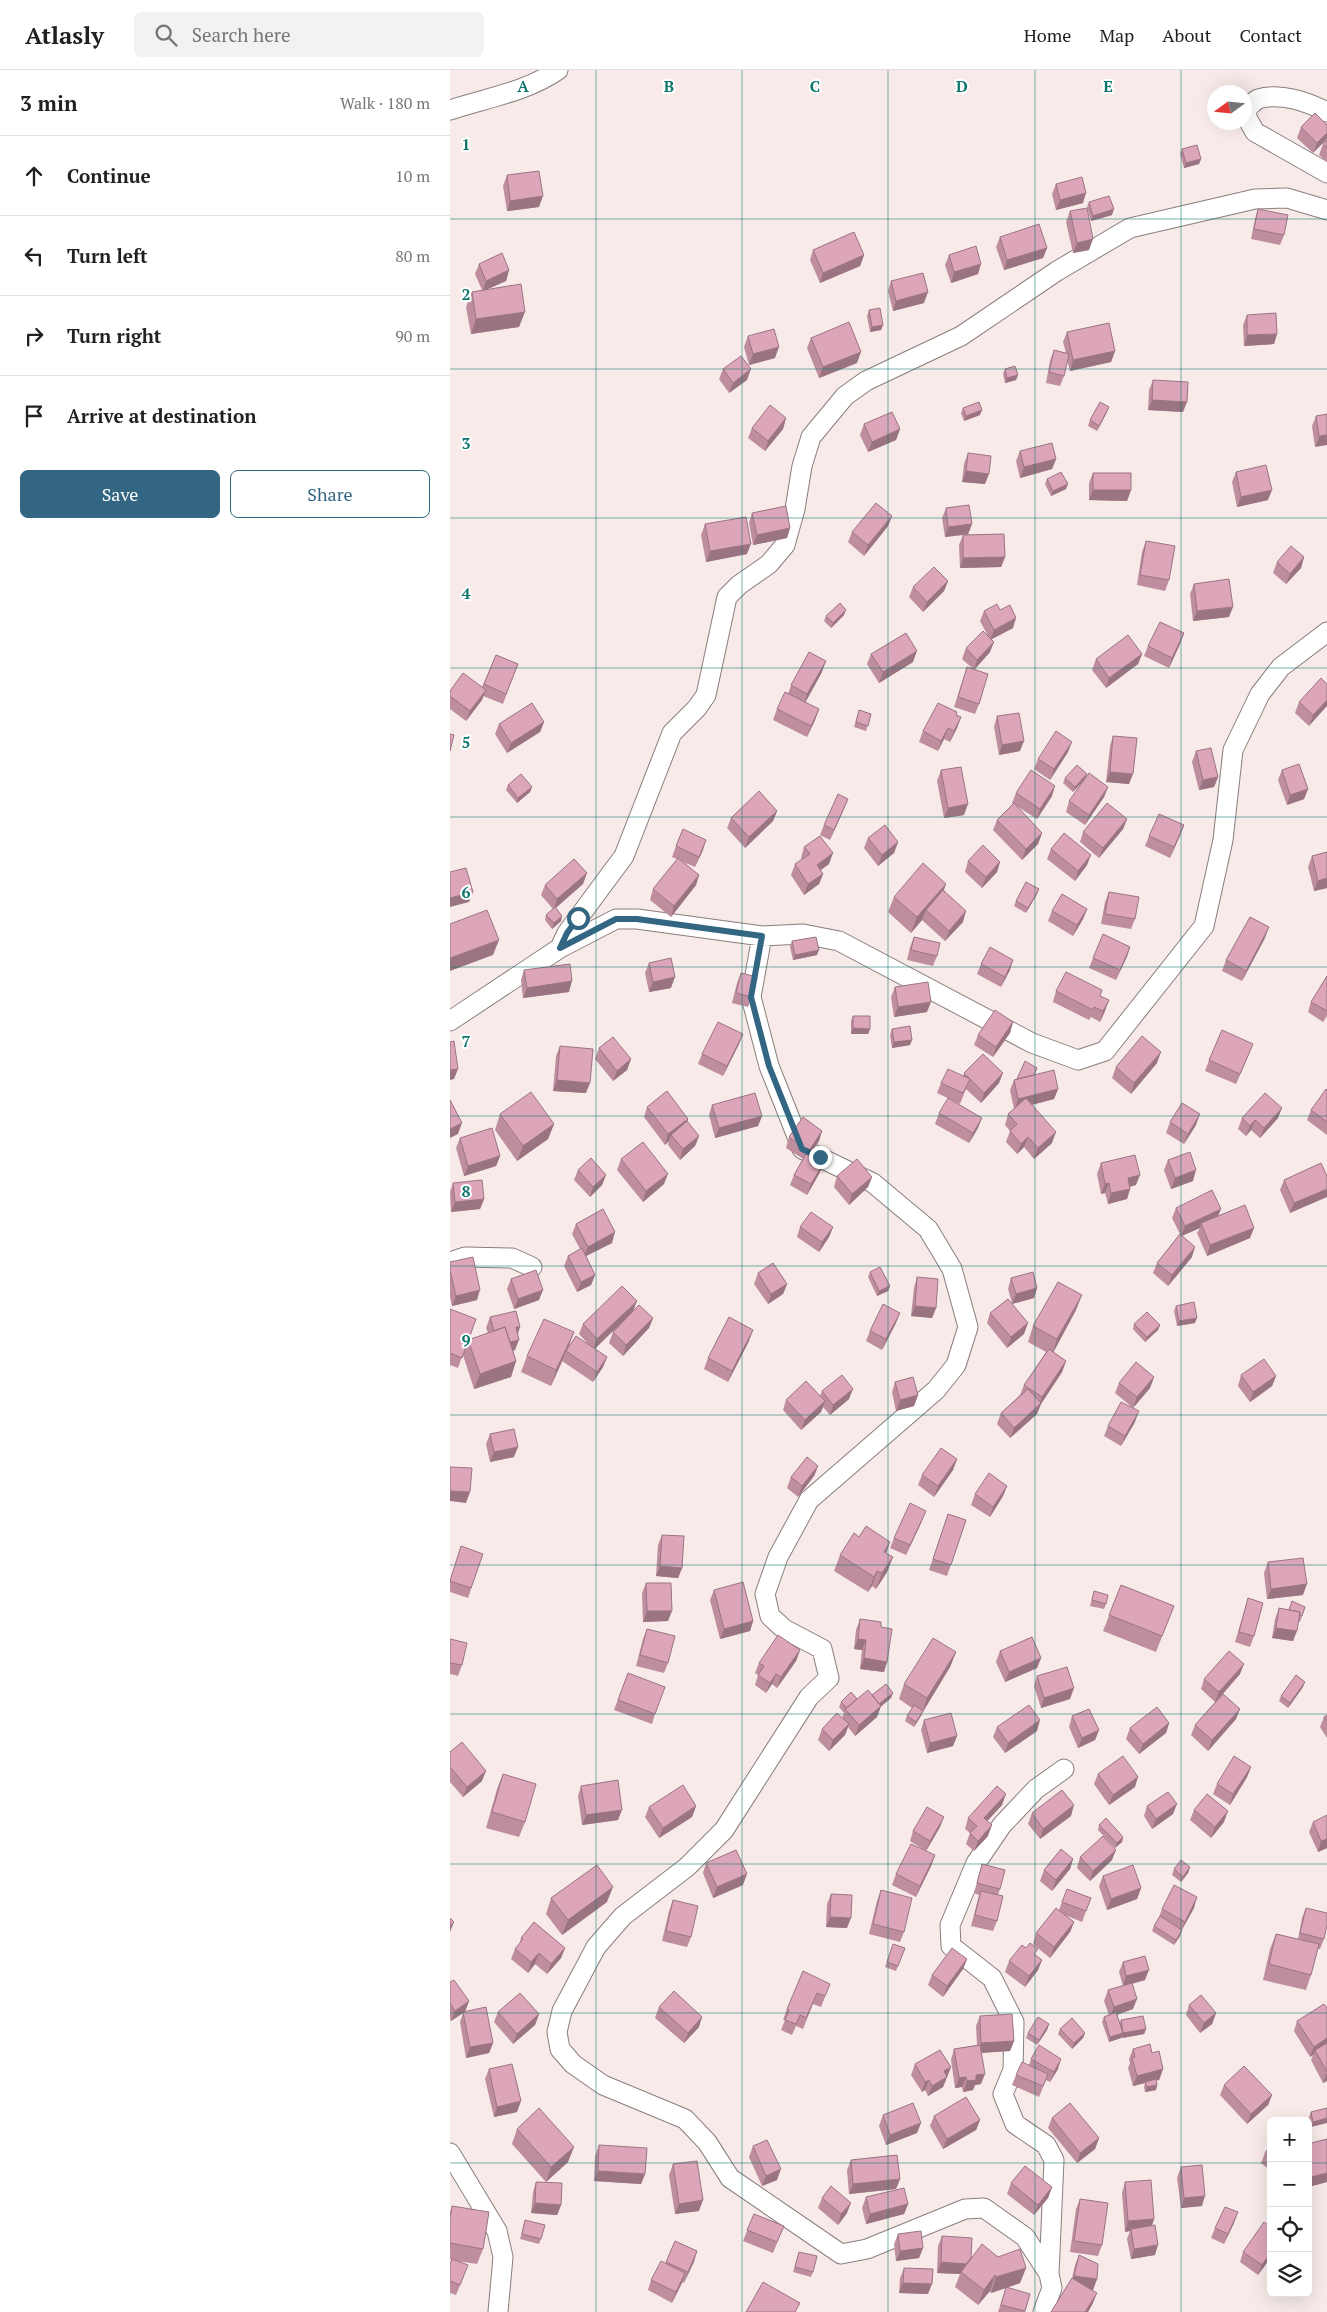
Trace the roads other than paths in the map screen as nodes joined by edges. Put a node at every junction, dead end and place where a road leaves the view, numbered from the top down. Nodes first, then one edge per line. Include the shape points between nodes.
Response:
1 (558, 70) edge
2 (450, 110) edge
3 (1327, 112) edge
4 (1327, 173) edge
5 (1327, 210) edge
6 (1327, 632) edge
7 (762, 936) junction
8 (560, 948) junction
9 (450, 1021) edge
10 (450, 1262) edge
11 (532, 1267) dead end
12 (1064, 1769) dead end
13 (450, 2152) edge
14 (1049, 2274) junction
15 (498, 2312) edge
16 (1043, 2312) edge

1 - 2 street via 523,88
3 - 4 street via 1274,96 1256,99 1246,109 1255,132
5 - 8 street via 1287,198 1255,200 1130,228 1056,270 961,336 866,381 845,396 811,437 785,545 768,564 727,597 706,695 672,733 624,856 567,933
6 - 7 street via 1280,667 1260,694 1233,750 1223,840 1204,926 1105,1051 1078,1060 1032,1043 839,941 803,934
7 - 8 street via 616,919
7 - 14 street via 751,997 769,1066 802,1149 873,1183 928,1229 952,1269 968,1327 956,1365 936,1390 809,1500 778,1557 765,1594 770,1616 784,1629 822,1649 828,1678 809,1697 724,1830 687,1868 623,1916 596,1947 562,2011 557,2032 560,2049 573,2064 602,2085 685,2119 707,2142 730,2178 841,2254 867,2249 965,2209 984,2208 1025,2238
8 - 9 street
10 - 11 street via 465,1257 512,1258
12 - 14 street via 1036,1789 1002,1825 976,1863 950,1925 951,1946 992,1978 1014,2022 1013,2070 1003,2094 1015,2124 1046,2145 1054,2160
13 - 15 street via 497,2231 503,2256
14 - 16 street via 1052,2288

